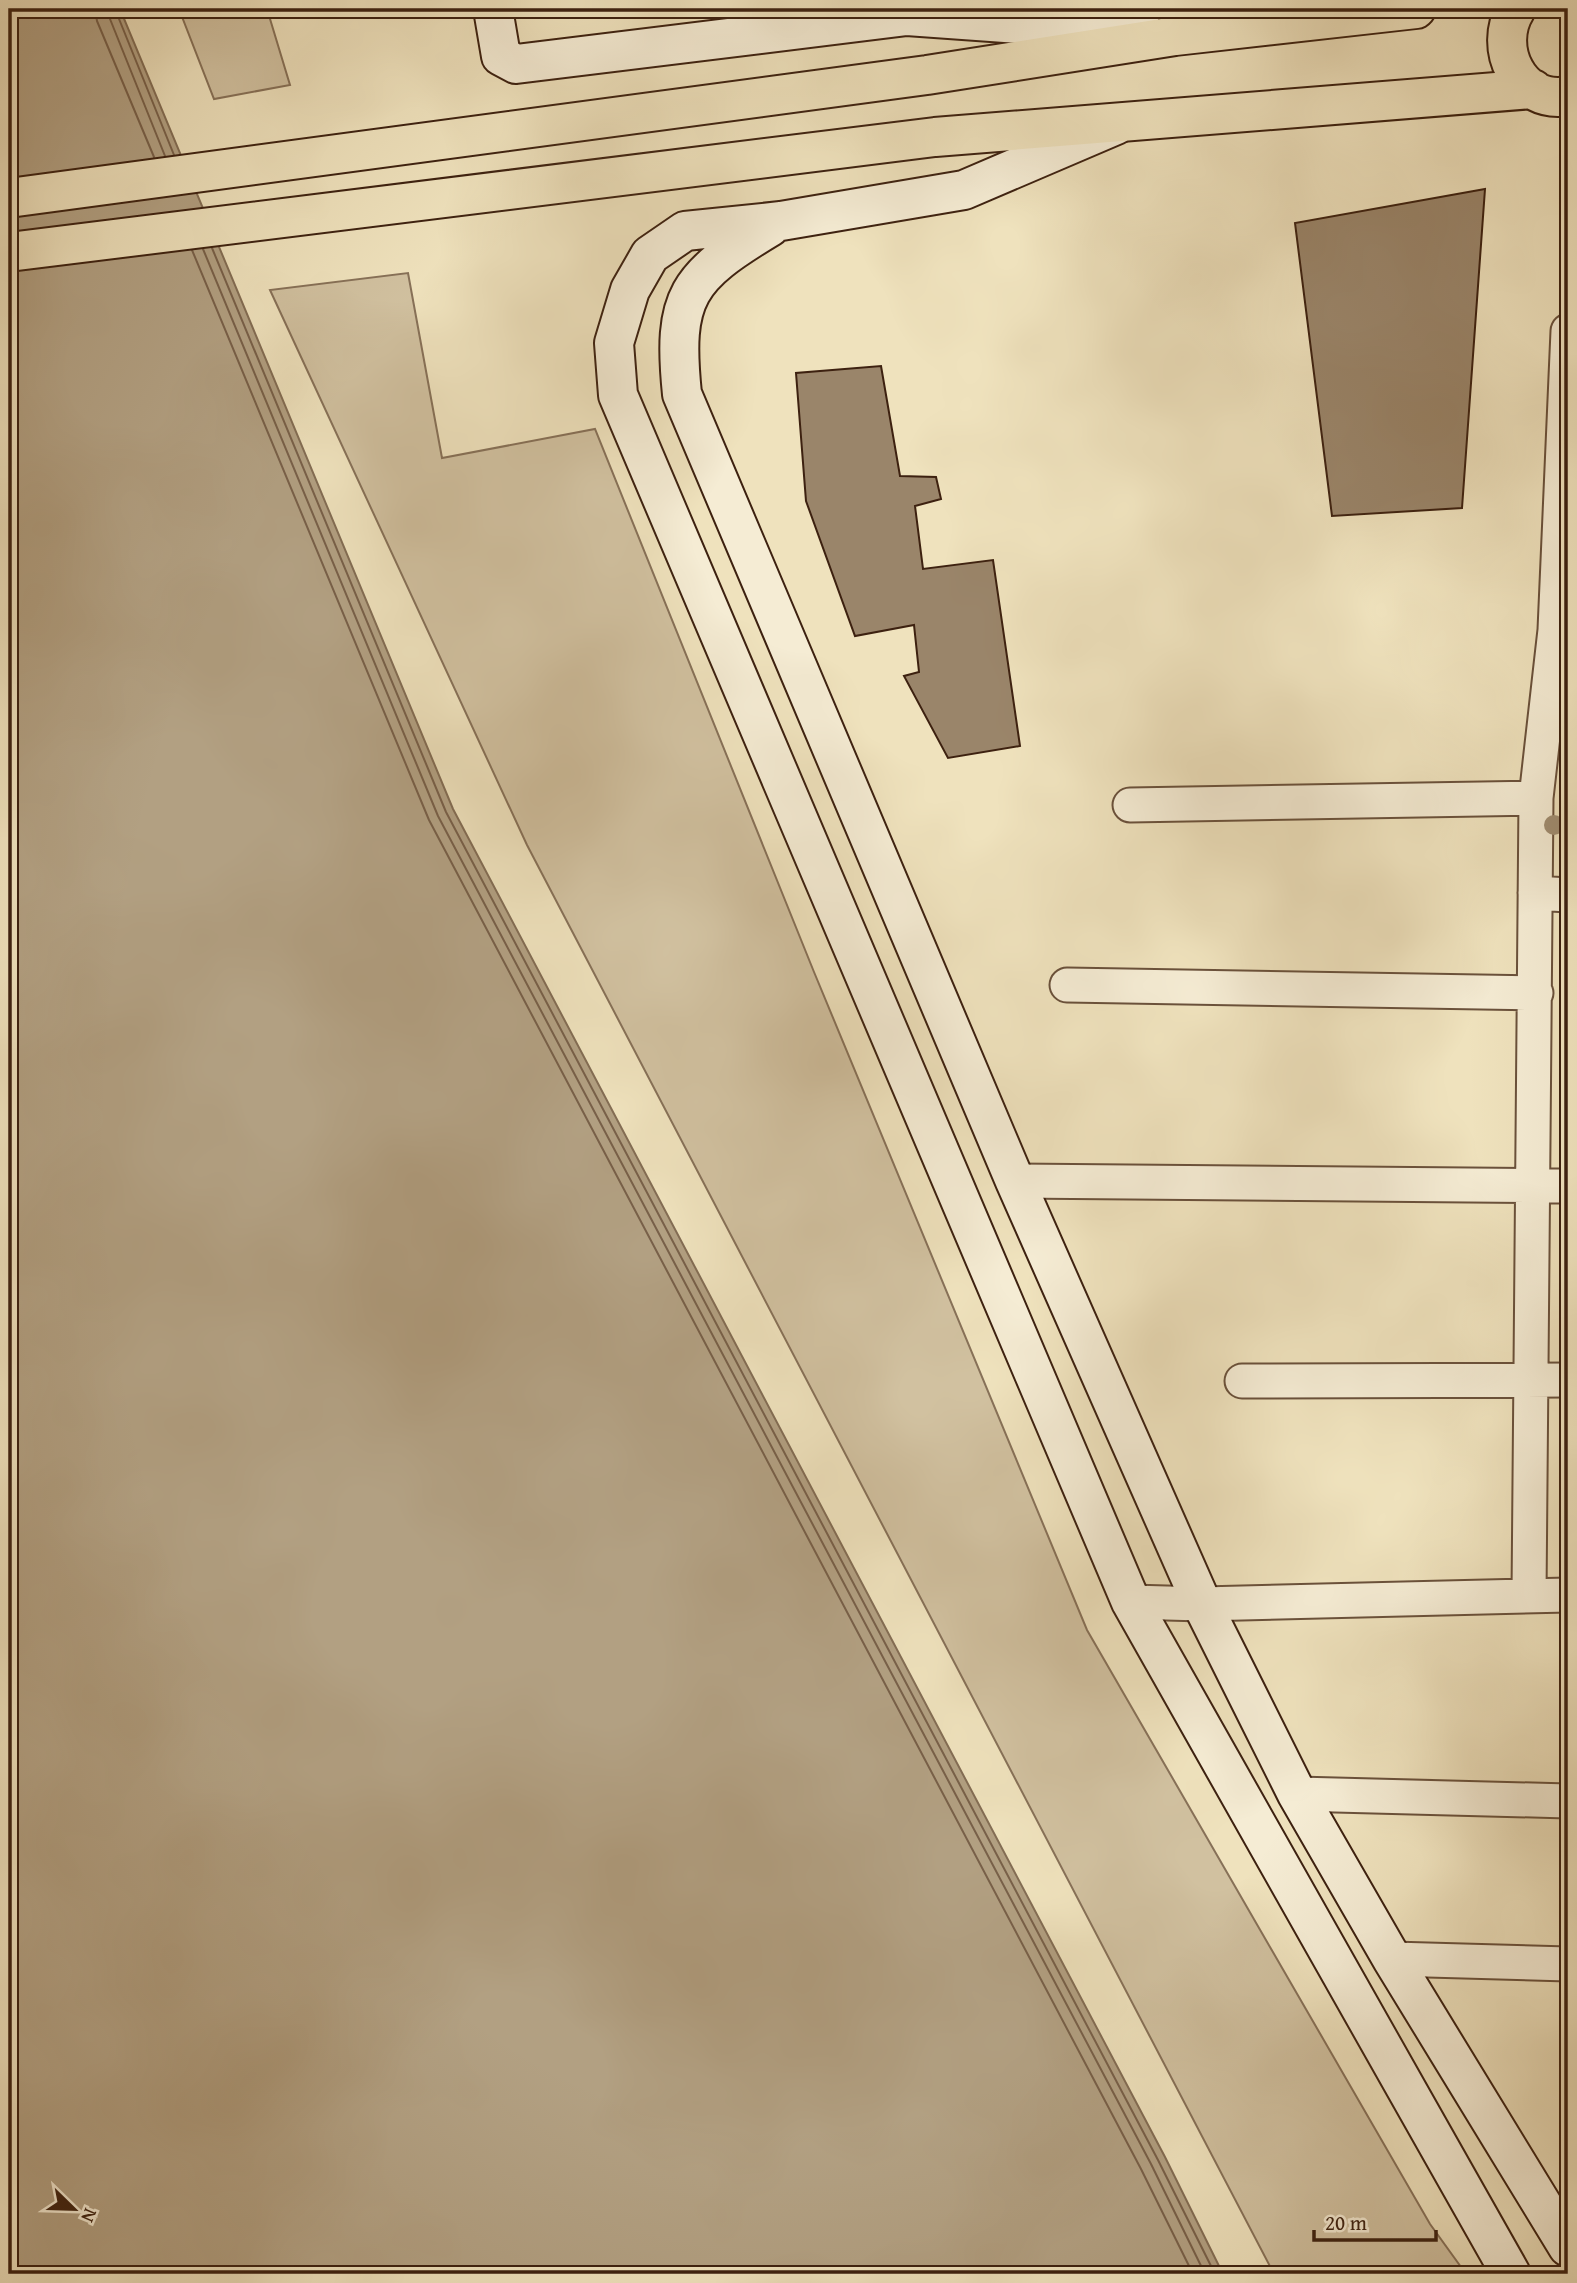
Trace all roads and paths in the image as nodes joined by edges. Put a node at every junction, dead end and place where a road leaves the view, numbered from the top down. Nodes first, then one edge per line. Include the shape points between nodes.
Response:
1 (1416, 9) edge
2 (1516, 9) edge
3 (492, 10) edge
4 (1175, 36) junction
5 (1550, 93) edge
6 (1130, 119) junction
7 (9, 198) edge
8 (781, 221) junction
9 (9, 252) edge
10 (1568, 331) edge
11 (1564, 521) edge
12 (1562, 631) edge
13 (1536, 798) junction
14 (1130, 805) dead end
15 (1535, 893) junction
16 (1568, 895) edge
17 (1067, 985) dead end
18 (1536, 993) junction
19 (1015, 1181) junction
20 (1532, 1186) junction
21 (1568, 1186) edge
22 (1530, 1379) junction
23 (1568, 1380) edge
24 (1242, 1381) dead end
25 (1529, 1595) junction
26 (1568, 1595) edge
27 (1131, 1602) junction
28 (1202, 1604) junction
29 (1297, 1794) junction
30 (1568, 1801) edge
31 (1392, 1959) junction
32 (1568, 1964) edge
33 (1568, 2247) edge
34 (1511, 2274) edge

1 - 4 main road
2 - 5 main road via 1506,31 1508,58 1522,81
3 - 4 street via 500,56 516,64 907,16
4 - 7 main road via 928,75
5 - 6 main road
6 - 8 street via 964,190
6 - 9 main road via 935,137
8 - 19 street via 720,257 697,281 681,314 677,347 682,394
8 - 27 street via 685,231 650,255 630,290 614,342 618,395
10 - 11 street
11 - 12 street
12 - 13 street
13 - 14 street
13 - 15 street
15 - 16 street
15 - 18 street
17 - 18 street
18 - 20 street
19 - 20 street
19 - 28 street
20 - 21 street
20 - 22 street
22 - 23 street
22 - 24 street
22 - 25 street
25 - 26 street
25 - 28 street
27 - 28 street
27 - 34 street
28 - 29 street
29 - 30 street
29 - 31 street
31 - 32 street
31 - 33 street

